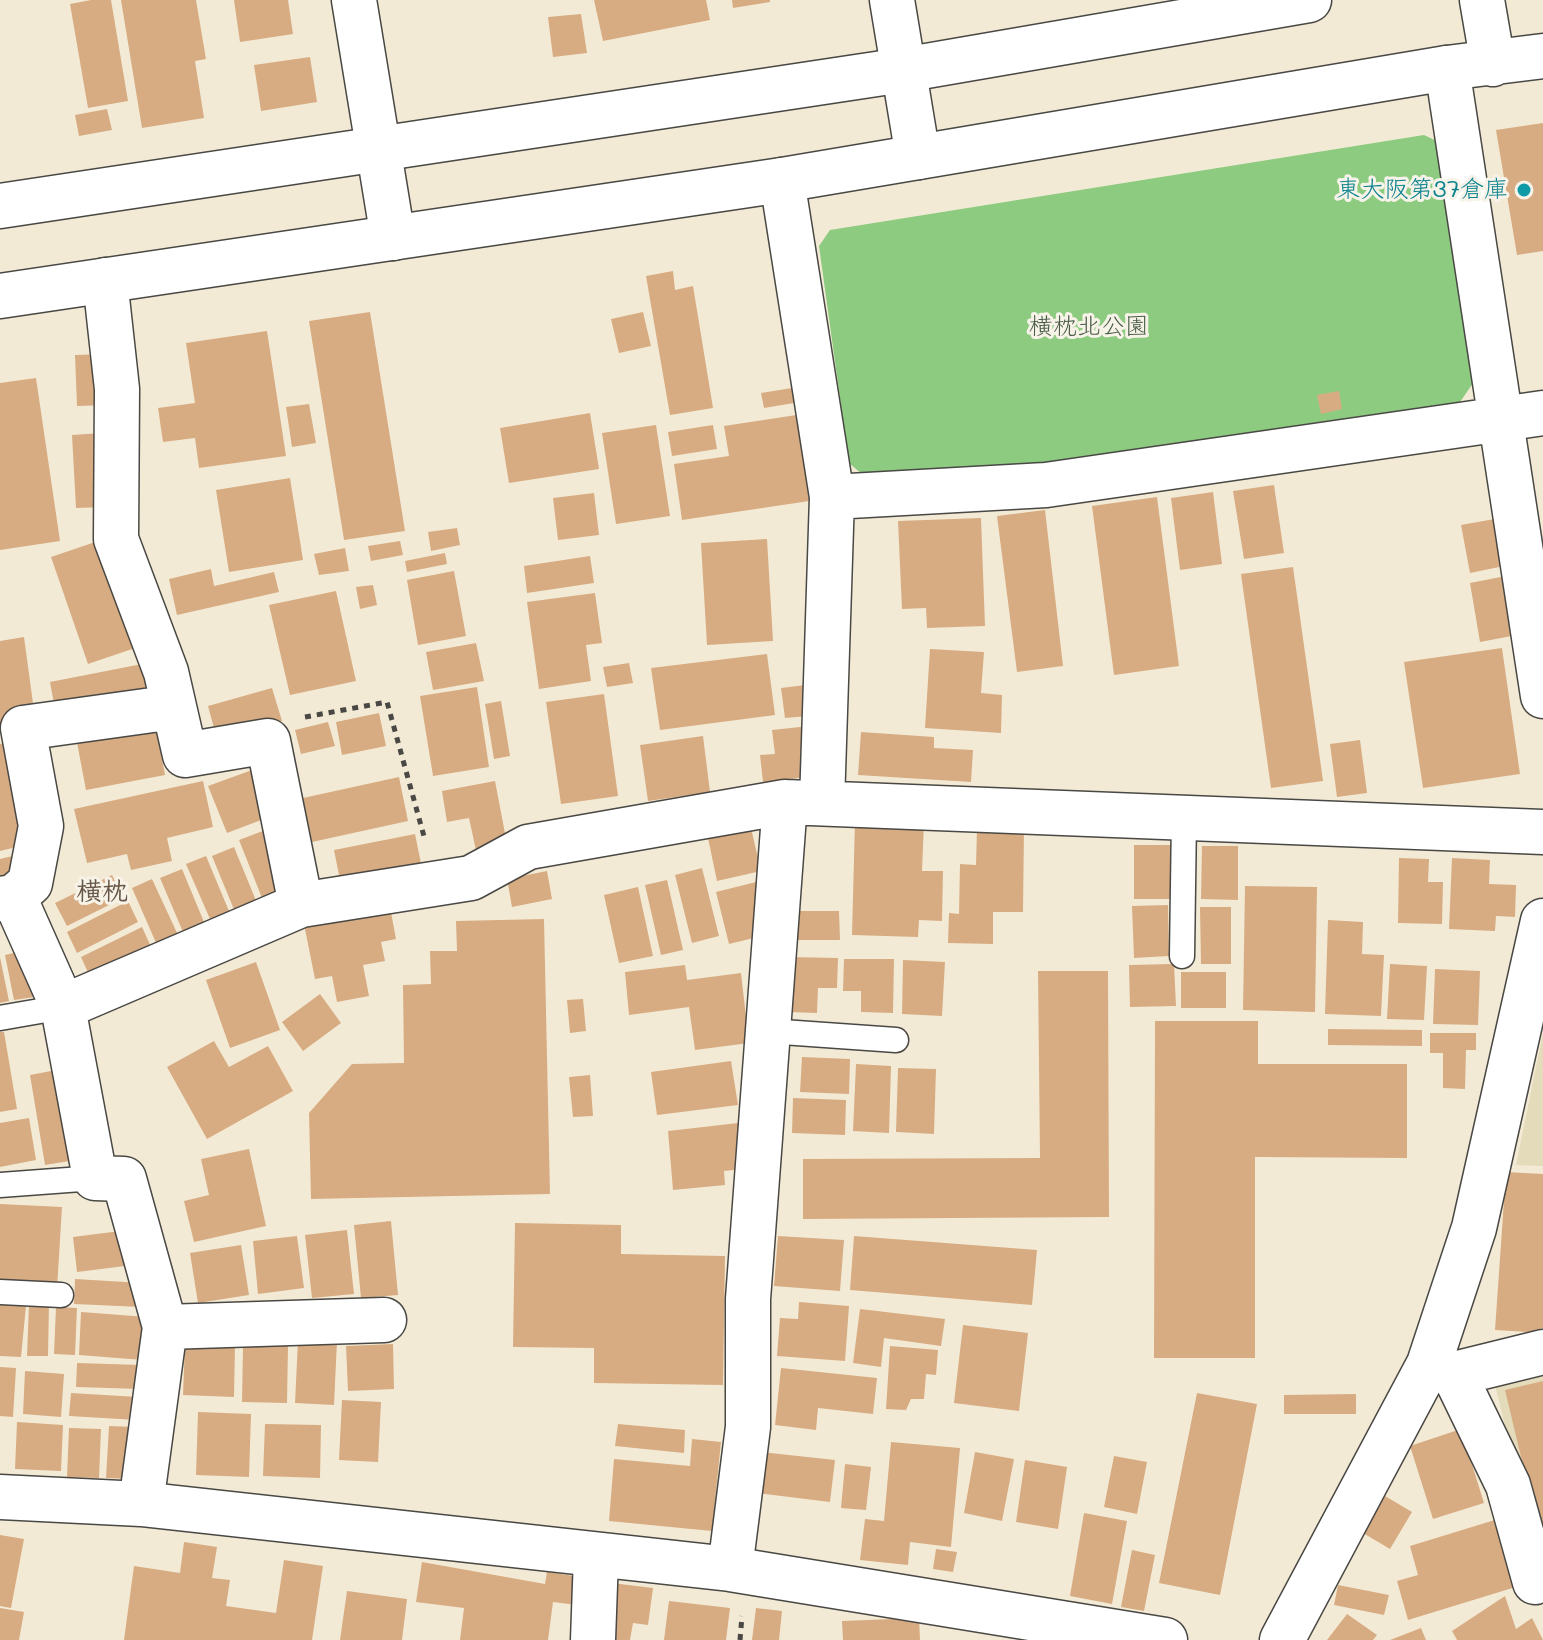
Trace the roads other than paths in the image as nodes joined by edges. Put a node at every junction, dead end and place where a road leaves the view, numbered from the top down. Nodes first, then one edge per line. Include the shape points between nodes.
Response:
1 (354, 0) edge
2 (892, 0) edge
3 (1309, 0) edge
4 (1482, 0) edge
5 (1543, 56) edge
6 (1493, 64) junction
7 (1447, 68) junction
8 (903, 70) junction
9 (377, 147) junction
10 (918, 157) junction
11 (782, 180) junction
12 (0, 206) edge
13 (393, 238) junction
14 (105, 280) junction
15 (0, 296) edge
16 (1523, 416) edge
17 (832, 497) junction
18 (1543, 696) edge
19 (174, 707) junction
20 (804, 802) junction
21 (1184, 818) junction
22 (1543, 832) edge
23 (7, 898) edge
24 (301, 905) junction
25 (1543, 921) edge
26 (1182, 956) dead end
27 (63, 1007) junction
28 (0, 1018) edge
29 (768, 1031) junction
30 (896, 1040) dead end
31 (95, 1178) junction
32 (0, 1185) edge
33 (0, 1292) edge
34 (61, 1295) dead end
35 (384, 1320) dead end
36 (165, 1327) junction
37 (1543, 1352) edge
38 (1441, 1369) junction
39 (0, 1497) edge
40 (141, 1504) junction
41 (596, 1557) junction
42 (730, 1569) junction
43 (1535, 1582) dead end
44 (593, 1640) edge
45 (1165, 1640) edge
46 (1282, 1640) edge

1 - 9 street
2 - 8 street
3 - 8 street
4 - 6 street
5 - 6 street
6 - 7 street
7 - 10 street
7 - 16 street
8 - 9 street
8 - 10 street
9 - 12 street
9 - 13 street
10 - 11 street
11 - 13 street
11 - 17 street
13 - 14 street
14 - 15 street
14 - 19 street via 117,389 116,539
16 - 17 street via 1046,485
16 - 18 street
17 - 20 street
19 - 23 street via 23,728 41,826 30,883
19 - 24 street via 185,755 268,741
20 - 21 street
20 - 24 street via 528,847 471,878
20 - 29 street
21 - 22 street
21 - 26 lane
23 - 27 street
24 - 27 street
25 - 38 street
27 - 28 lane
27 - 31 street
29 - 30 lane
29 - 42 street via 748,1299 748,1427
31 - 32 lane
31 - 36 street via 124,1179
33 - 34 lane
35 - 36 street
36 - 40 street
37 - 38 street
38 - 43 street via 1508,1485
38 - 46 street
39 - 40 street
40 - 41 street
41 - 42 street
41 - 44 street
42 - 45 street

